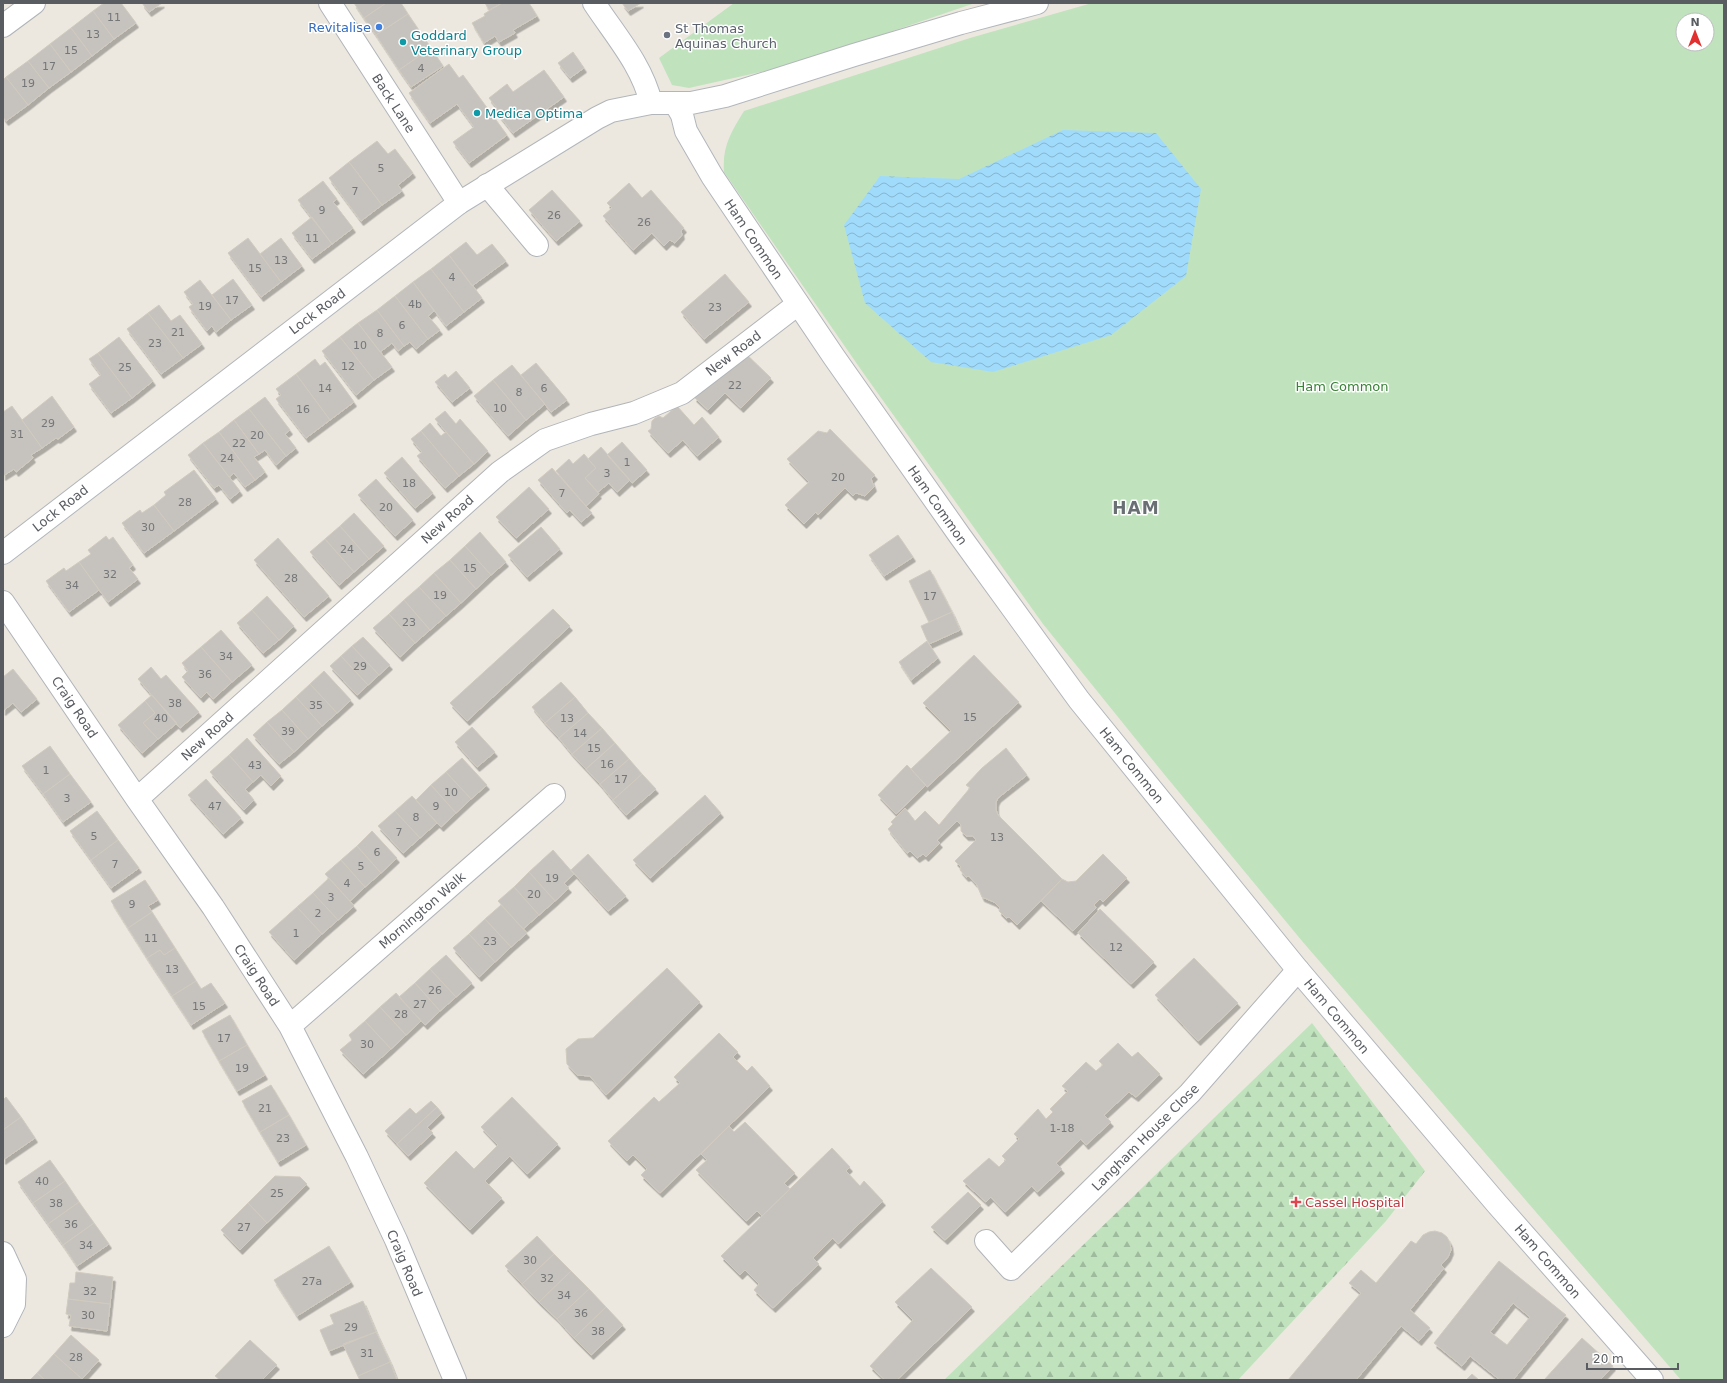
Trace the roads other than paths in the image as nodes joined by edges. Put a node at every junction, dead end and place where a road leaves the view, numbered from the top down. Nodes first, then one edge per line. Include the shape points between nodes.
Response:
1 (34, 3) edge
2 (330, 3) edge
3 (594, 3) edge
4 (1037, 3) edge
5 (3, 26) edge
6 (650, 103) junction
7 (675, 103) junction
8 (487, 185) junction
9 (459, 203) junction
10 (537, 245) dead end
11 (798, 304) junction
12 (3, 553) edge
13 (3, 602) edge
14 (554, 794) dead end
15 (137, 799) junction
16 (1298, 970) junction
17 (290, 1026) junction
18 (986, 1241) dead end
19 (3, 1253) edge
20 (3, 1326) edge
21 (455, 1380) edge
22 (1652, 1380) edge

1 - 5 street
2 - 9 street, Back Lane
3 - 6 street via 639,70
4 - 7 street via 854,54 708,101
6 - 7 street
6 - 8 street, Lock Road via 604,114
7 - 11 street, Ham Common via 682,115 686,131 708,170
8 - 9 street, Lock Road
8 - 10 street
9 - 12 street, Lock Road
11 - 15 street, New Road via 682,393 634,413 544,440 500,472
11 - 16 street, Ham Common via 960,536 1079,700
13 - 15 street, Craig Road
14 - 17 street, Mornington Walk
15 - 17 street, Craig Road via 213,907
16 - 18 street, Langham House Close via 1190,1093 1011,1269
16 - 22 street, Ham Common
17 - 21 street, Craig Road via 393,1233
19 - 20 street via 15,1280 14,1304

